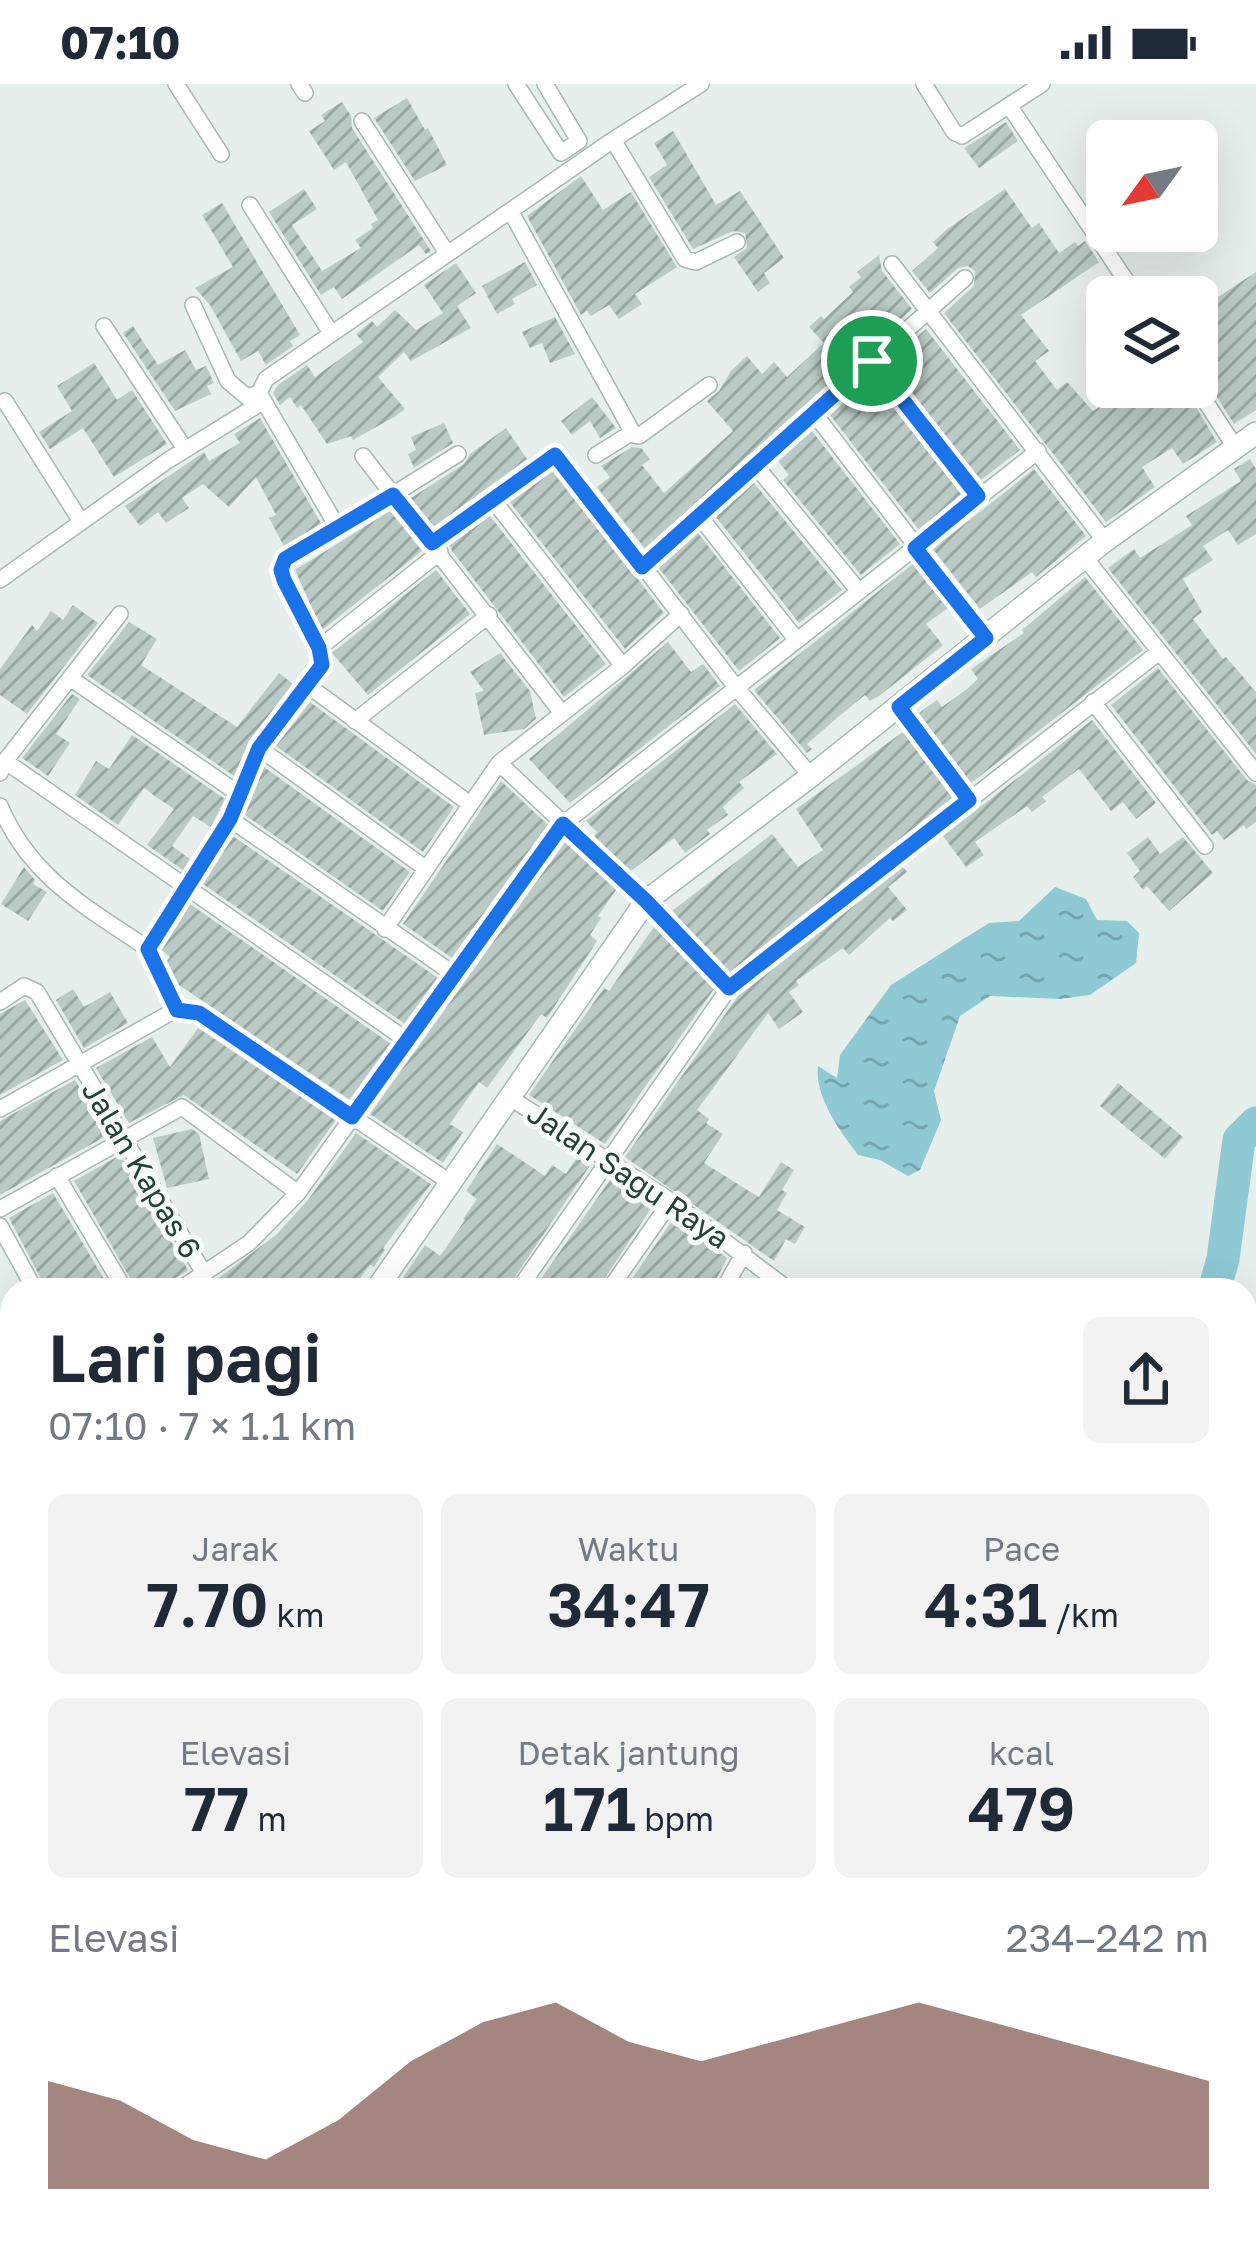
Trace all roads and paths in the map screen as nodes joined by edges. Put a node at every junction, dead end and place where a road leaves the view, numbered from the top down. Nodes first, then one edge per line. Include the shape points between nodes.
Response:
1 (176, 84) edge
2 (516, 84) edge
3 (544, 84) edge
4 (701, 84) edge
5 (925, 84) edge
6 (1042, 84) edge
7 (1010, 107) junction
8 (362, 122) dead end
9 (613, 140) junction
10 (221, 154) dead end
11 (250, 205) dead end
12 (511, 212) junction
13 (737, 242) dead end
14 (447, 253) junction
15 (892, 264) dead end
16 (1123, 276) edge
17 (965, 278) dead end
18 (193, 305) dead end
19 (928, 309) junction
20 (104, 326) dead end
21 (331, 333) junction
22 (872, 361) junction
23 (709, 385) dead end
24 (261, 397) junction
25 (5, 401) dead end
26 (1210, 408) edge
27 (813, 412) junction
28 (631, 433) junction
29 (1256, 433) edge
30 (1235, 447) junction
31 (185, 449) junction
32 (1038, 451) junction
33 (458, 454) dead end
34 (596, 455) dead end
35 (362, 456) dead end
36 (755, 465) junction
37 (393, 495) junction
38 (978, 496) junction
39 (493, 500) junction
40 (700, 517) junction
41 (80, 520) junction
42 (338, 528) junction
43 (1106, 541) junction
44 (436, 548) junction
45 (915, 548) junction
46 (1086, 559) junction
47 (642, 567) junction
48 (3, 571) edge
49 (859, 590) junction
50 (120, 614) dead end
51 (680, 614) junction
52 (489, 615) junction
53 (796, 638) junction
54 (986, 638) junction
55 (319, 648) junction
56 (1159, 652) junction
57 (623, 665) junction
58 (70, 679) junction
59 (307, 685) junction
60 (735, 686) junction
61 (1093, 702) junction
62 (899, 707) junction
63 (561, 712) junction
64 (355, 721) junction
65 (259, 748) junction
66 (500, 763) junction
67 (3, 767) edge
68 (1256, 773) edge
69 (811, 776) junction
70 (238, 794) junction
71 (969, 800) junction
72 (470, 804) junction
73 (0, 806) edge
74 (230, 819) junction
75 (563, 824) junction
76 (1205, 846) dead end
77 (425, 868) junction
78 (186, 884) junction
79 (646, 901) junction
80 (385, 929) junction
81 (148, 949) junction
82 (455, 975) junction
83 (729, 988) junction
84 (0, 1002) edge
85 (177, 1010) junction
86 (408, 1041) junction
87 (77, 1065) junction
88 (512, 1099) junction
89 (0, 1109) edge
90 (352, 1117) junction
91 (124, 1142) junction
92 (608, 1159) junction
93 (57, 1176) junction
94 (451, 1184) junction
95 (298, 1193) junction
96 (671, 1201) junction
97 (0, 1209) edge
98 (0, 1226) edge
99 (744, 1253) junction
100 (205, 1275) junction
101 (28, 1278) edge
102 (118, 1278) edge
103 (200, 1278) edge
104 (384, 1278) edge
105 (526, 1278) edge
106 (618, 1278) edge
107 (730, 1278) edge
108 (774, 1278) edge

1 - 10 street
2 - 3 street via 560,153 579,141
4 - 9 street
5 - 7 street via 958,136
6 - 7 street
7 - 16 street
8 - 14 street
9 - 12 street
9 - 13 street via 685,260
11 - 21 street
12 - 14 street
12 - 28 street
14 - 21 street
15 - 19 street
17 - 19 street
18 - 24 street via 228,381 247,397
19 - 22 street
19 - 32 street
20 - 31 street
21 - 24 street via 274,372
22 - 27 street
22 - 38 street
23 - 28 street via 639,436
24 - 31 street
24 - 42 street
25 - 41 street
26 - 30 street
27 - 36 street
27 - 45 street
28 - 34 street
29 - 30 street
30 - 43 street
31 - 41 street
32 - 38 street
32 - 43 street
33 - 37 street
35 - 37 street
36 - 40 street
36 - 49 street
37 - 42 street
37 - 44 street
38 - 45 street
39 - 44 street
39 - 47 street via 550,456 560,458
39 - 57 street
40 - 47 street
40 - 53 street
41 - 48 street
42 - 55 street via 281,563
43 - 46 street
44 - 52 street
44 - 55 street
45 - 49 street
45 - 54 street
46 - 54 street
46 - 56 street
47 - 51 street
49 - 53 street
50 - 58 street
51 - 57 street
51 - 60 street
52 - 63 street
52 - 64 street
53 - 60 street
54 - 62 street
55 - 59 street via 322,665
56 - 61 street
56 - 68 street
57 - 63 street
58 - 67 street
58 - 70 street
59 - 64 street
59 - 65 street
60 - 69 street
60 - 75 street
61 - 71 street
61 - 76 street
62 - 69 street
62 - 71 street
63 - 66 street
64 - 72 street
65 - 70 street
65 - 77 street
66 - 72 street
66 - 75 street
67 - 78 street
69 - 79 street
70 - 74 street
71 - 83 street
72 - 77 street
73 - 81 street via 12,835 61,891
74 - 78 street
74 - 80 street
75 - 79 street
75 - 82 street
77 - 80 street
78 - 81 street
78 - 86 street
79 - 83 street
79 - 88 street
80 - 82 street
81 - 85 street
82 - 86 street
83 - 92 street
84 - 87 street, Jalan Kapas 6 via 31,987
85 - 87 street
85 - 90 street via 199,1013
86 - 90 street
87 - 89 street
87 - 91 street, Jalan Kapas 6
88 - 92 street, Jalan Sagu Raya
88 - 94 street
90 - 94 street
90 - 95 street
91 - 93 street
91 - 95 street via 182,1107
91 - 100 street, Jalan Kapas 6
92 - 96 street, Jalan Sagu Raya
92 - 105 street
93 - 97 street
93 - 102 street
94 - 104 street
95 - 100 street
96 - 99 street, Jalan Sagu Raya
96 - 106 street
98 - 101 street
99 - 107 street
99 - 108 street, Jalan Sagu Raya
100 - 103 street

